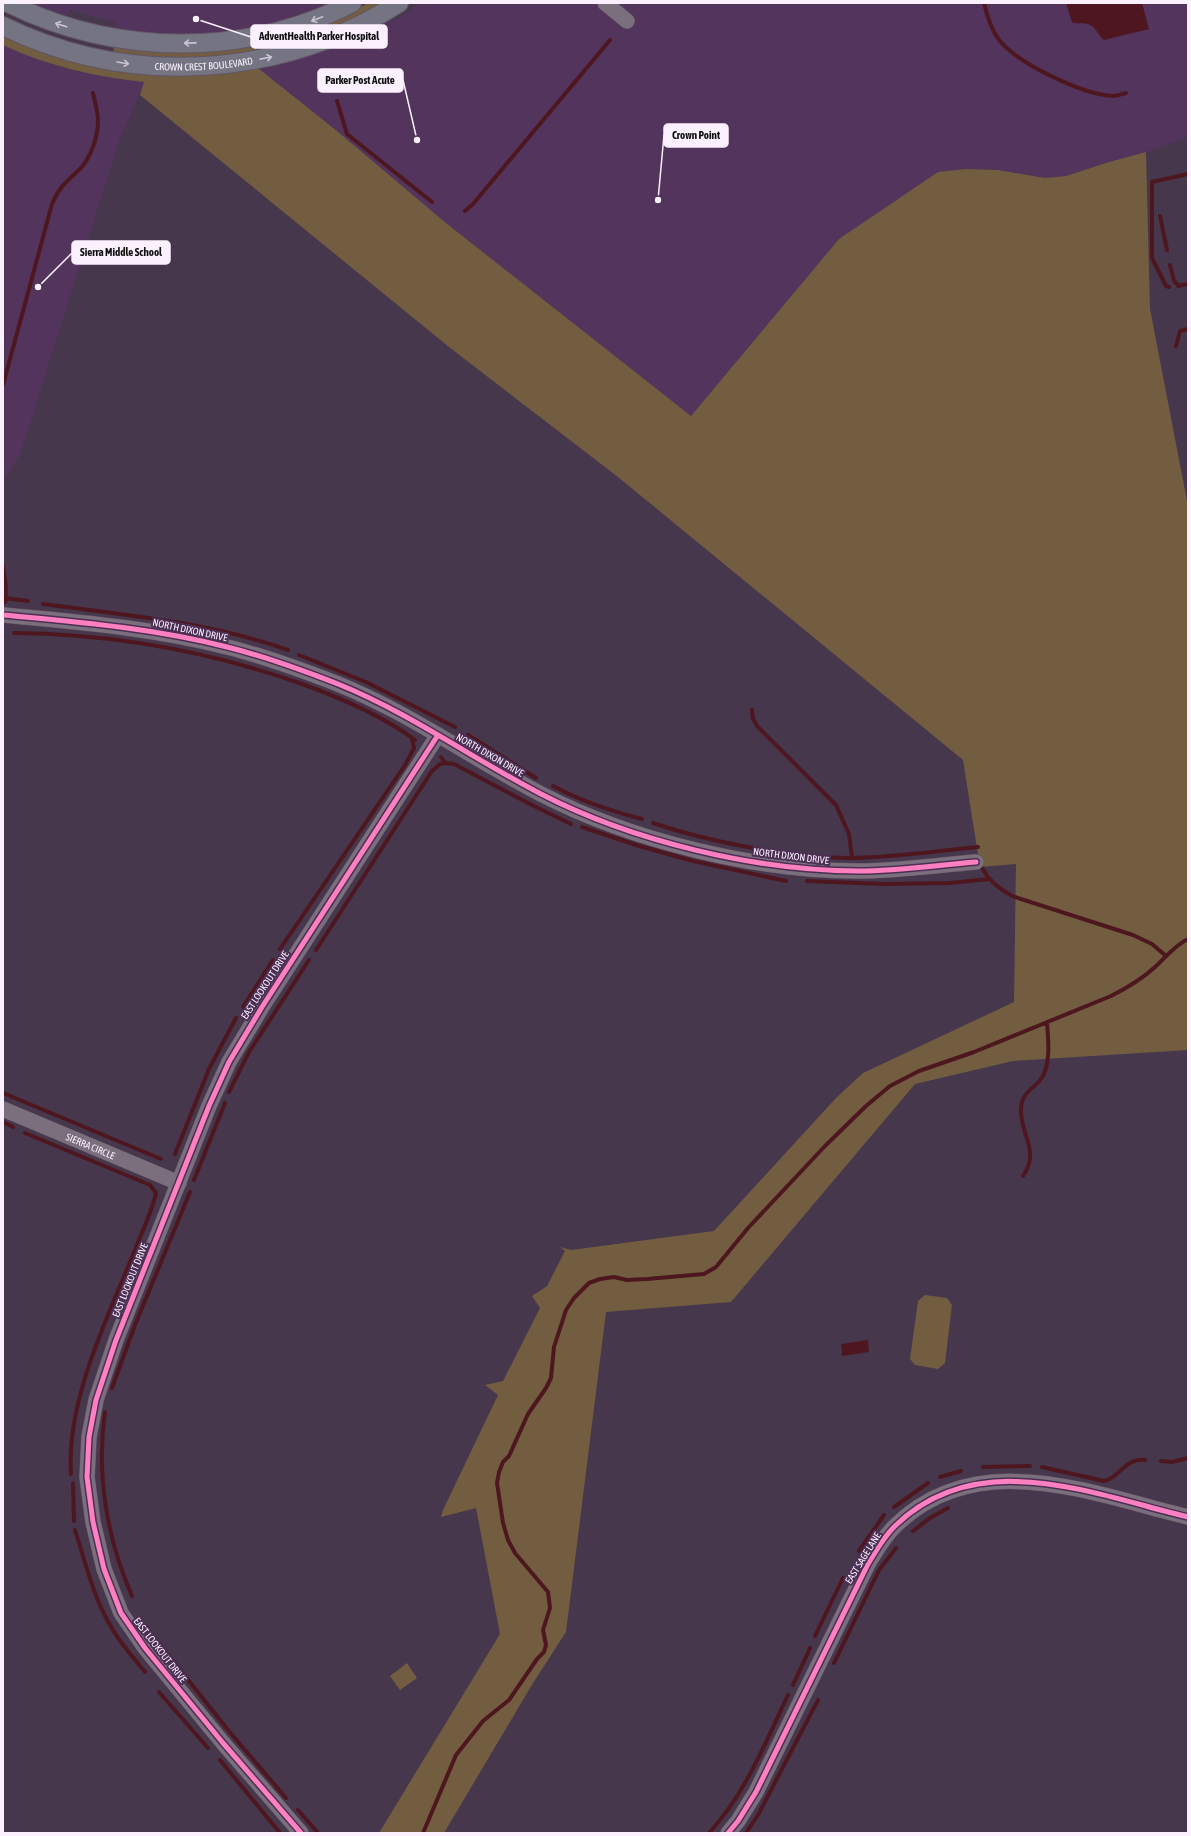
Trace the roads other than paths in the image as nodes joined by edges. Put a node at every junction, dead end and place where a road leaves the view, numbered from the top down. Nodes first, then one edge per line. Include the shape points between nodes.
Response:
1 (8, 3) edge
2 (352, 3) edge
3 (399, 3) edge
4 (605, 3) edge
5 (628, 21) dead end
6 (3, 26) edge
7 (3, 615) edge
8 (438, 735) junction
9 (976, 862) dead end
10 (3, 1108) edge
11 (179, 1183) junction
12 (1188, 1517) edge
13 (300, 1833) edge
14 (728, 1833) edge

2 -> 1 main road, CROWN CREST BOULEVARD via 314,20 271,33 219,42 186,44 133,41 90,34 51,22
6 -> 3 main road, CROWN CREST BOULEVARD via 41,43 103,60 151,66 204,66 250,61 302,49 354,29
4 - 5 street
7 - 8 street, NORTH DIXON DRIVE via 145,630 242,651 341,685
8 - 9 street, NORTH DIXON DRIVE via 501,773 566,806 623,828 702,851 763,863 840,871 875,871
8 - 11 street, EAST LOOKOUT DRIVE via 239,1043 220,1081
10 - 11 street, SIERRA CIRCLE
11 - 13 street, EAST LOOKOUT DRIVE via 120,1329 96,1400 87,1456 93,1522 108,1581 121,1613 130,1627 223,1743
12 - 14 street, EAST SAGE LANE via 1052,1484 1013,1480 978,1483 958,1488 912,1512 890,1532 868,1564 756,1792

